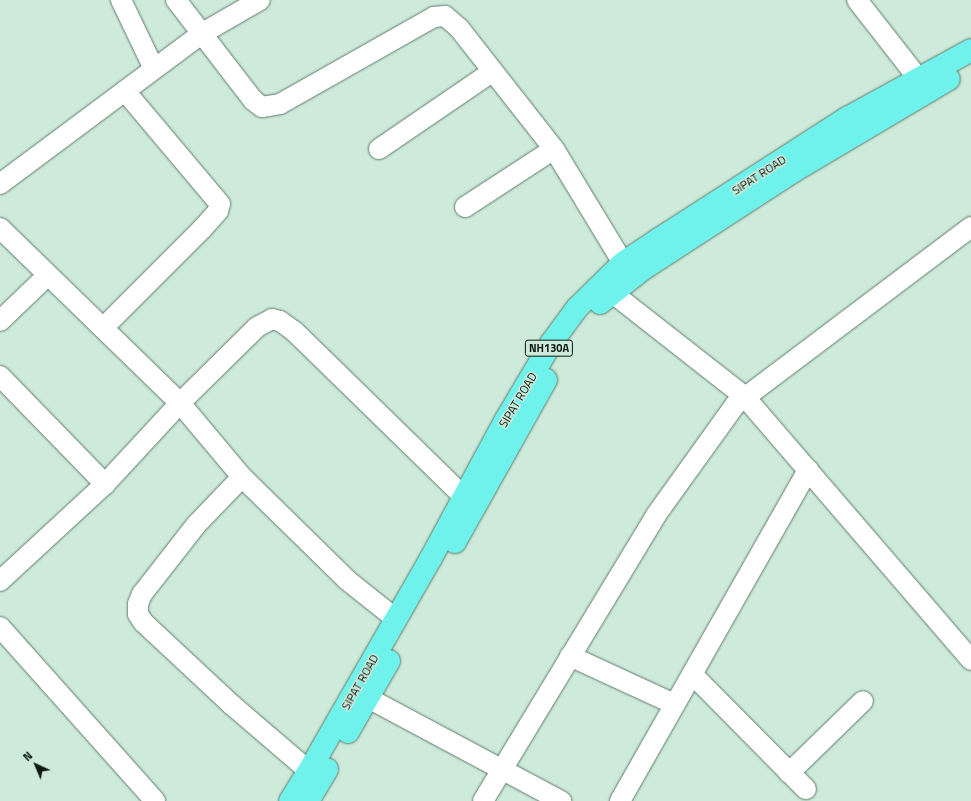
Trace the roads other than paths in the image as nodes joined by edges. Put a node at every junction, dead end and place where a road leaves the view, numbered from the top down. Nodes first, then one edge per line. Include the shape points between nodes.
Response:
1 (121, 0) edge
2 (176, 0) edge
3 (260, 0) edge
4 (857, 0) edge
5 (201, 34) junction
6 (971, 50) edge
7 (971, 66) edge
8 (154, 69) junction
9 (492, 72) junction
10 (924, 85) junction
11 (125, 91) junction
12 (378, 149) dead end
13 (554, 149) junction
14 (0, 184) edge
15 (465, 207) dead end
16 (971, 227) edge
17 (0, 228) edge
18 (623, 263) junction
19 (48, 275) junction
20 (606, 288) junction
21 (0, 321) edge
22 (103, 328) junction
23 (0, 376) edge
24 (746, 397) junction
25 (180, 403) junction
26 (808, 470) junction
27 (242, 478) junction
28 (105, 484) junction
29 (463, 496) junction
30 (0, 581) edge
31 (396, 619) junction
32 (0, 627) edge
33 (570, 656) junction
34 (971, 660) edge
35 (692, 674) junction
36 (362, 694) junction
37 (863, 701) dead end
38 (674, 704) junction
39 (502, 770) junction
40 (310, 771) junction
41 (789, 773) junction
42 (806, 789) dead end
43 (155, 801) edge
44 (290, 801) edge
45 (308, 801) edge
46 (483, 801) edge
47 (561, 801) edge
48 (620, 801) edge

1 - 8 street
2 - 5 street
3 - 5 street
4 - 10 street
5 - 8 street
5 - 9 street via 253,100 262,107 280,104 440,16 459,28
6 - 10 highway, SIPAT ROAD / NH130A
7 - 10 highway, SIPAT ROAD / NH130A
8 - 11 street
9 - 12 street
9 - 13 street
10 - 18 highway, SIPAT ROAD / NH130A via 847,118
10 - 20 highway, SIPAT ROAD / NH130A via 794,171
11 - 14 street
11 - 22 street via 220,204 218,211 202,229
13 - 15 street
13 - 18 street
16 - 24 street
17 - 19 street
18 - 20 highway, SIPAT ROAD / NH130A
19 - 21 street
19 - 22 street
20 - 24 street
20 - 29 highway, SIPAT ROAD / NH130A via 577,308 552,342
20 - 36 highway, SIPAT ROAD / NH130A via 559,358
22 - 25 street
23 - 28 street
24 - 26 street
24 - 33 street via 735,405 656,515
25 - 27 street
25 - 28 street
25 - 29 street via 257,327 272,319 280,321
26 - 34 street
26 - 35 street
27 - 31 street via 347,580
27 - 40 street via 196,525 142,594 138,614 143,622 232,705
28 - 30 street
29 - 31 highway, SIPAT ROAD / NH130A
31 - 36 highway, SIPAT ROAD / NH130A
32 - 43 street
33 - 38 street
33 - 39 street
35 - 38 street
35 - 41 street
36 - 39 street
36 - 40 highway, SIPAT ROAD / NH130A
36 - 45 highway, SIPAT ROAD / NH130A
37 - 41 street
38 - 48 street
39 - 46 street
39 - 47 street
40 - 44 highway, SIPAT ROAD / NH130A
41 - 42 street

